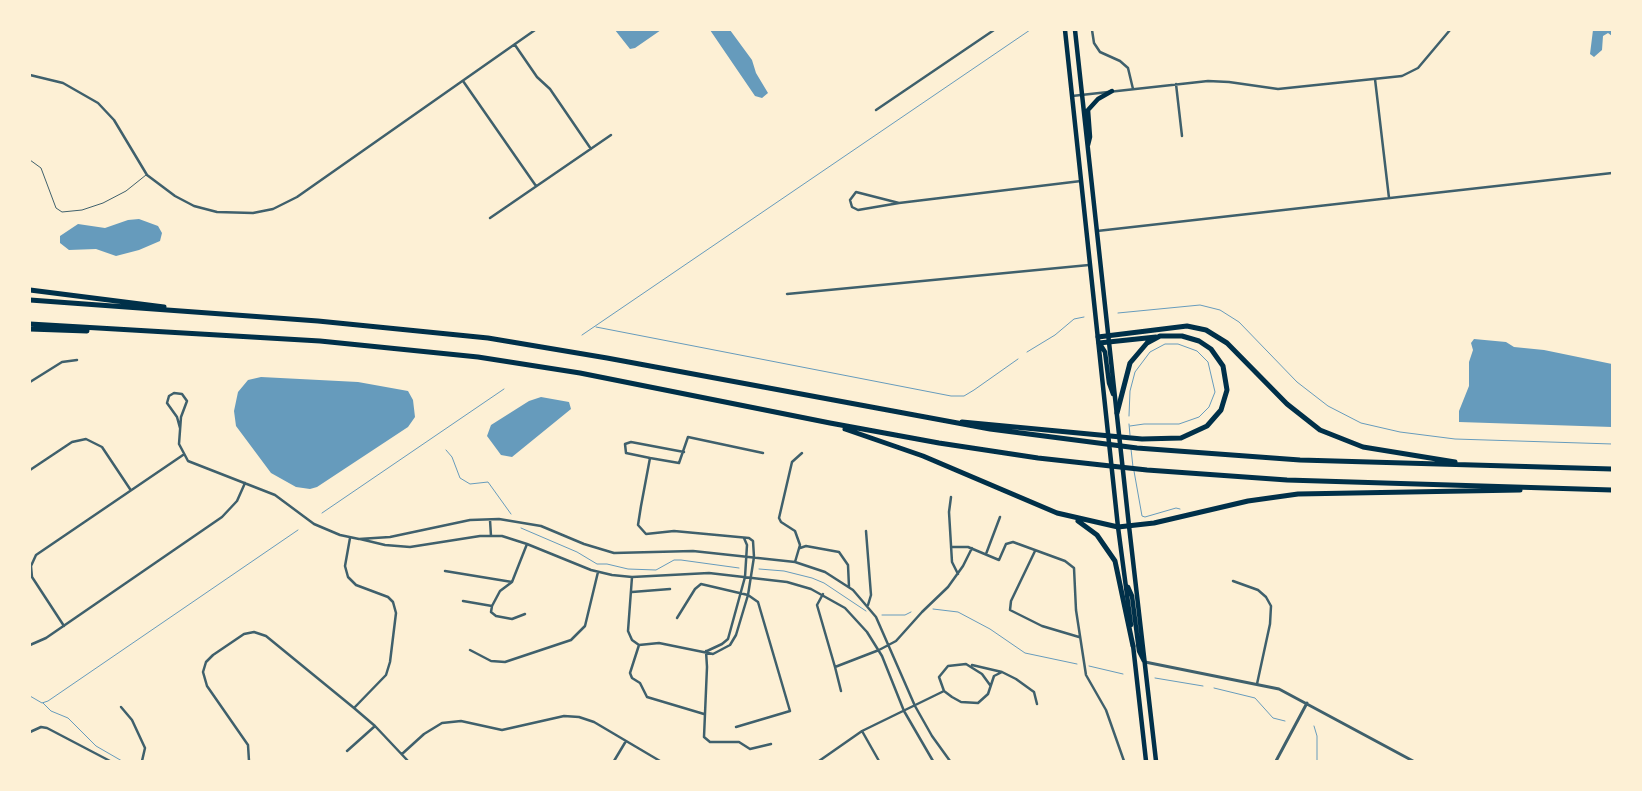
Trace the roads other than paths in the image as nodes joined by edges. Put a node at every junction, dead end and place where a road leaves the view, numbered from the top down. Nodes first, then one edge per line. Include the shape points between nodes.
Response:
1 (535, 30) edge
2 (994, 30) edge
3 (1065, 30) edge
4 (1075, 30) edge
5 (1092, 30) edge
6 (1450, 30) edge
7 (514, 44) junction
8 (30, 75) edge
9 (1375, 79) junction
10 (463, 81) junction
11 (1176, 84) junction
12 (1132, 89) junction
13 (1112, 92) junction
14 (1082, 95) junction
15 (1072, 96) junction
16 (876, 110) dead end
17 (611, 134) dead end
18 (1182, 136) dead end
19 (591, 148) junction
20 (1087, 149) junction
21 (30, 160) edge
22 (1612, 173) edge
23 (147, 175) junction
24 (1081, 181) junction
25 (536, 186) junction
26 (1389, 198) junction
27 (900, 203) junction
28 (490, 218) dead end
29 (1097, 231) junction
30 (1090, 265) junction
31 (30, 290) edge
32 (787, 294) dead end
33 (30, 300) edge
34 (180, 310) junction
35 (30, 324) edge
36 (30, 329) edge
37 (99, 329) junction
38 (1109, 335) junction
39 (1160, 336) junction
40 (1098, 337) junction
41 (1110, 342) junction
42 (1099, 344) junction
43 (77, 360) dead end
44 (30, 382) edge
45 (1116, 399) junction
46 (1117, 413) junction
47 (932, 420) junction
48 (830, 424) junction
49 (180, 428) junction
50 (684, 452) junction
51 (763, 453) dead end
52 (802, 453) dead end
53 (183, 454) junction
54 (650, 458) junction
55 (1462, 464) junction
56 (1612, 469) edge
57 (30, 470) edge
58 (245, 483) junction
59 (130, 489) junction
60 (1578, 489) junction
61 (1612, 490) edge
62 (951, 497) dead end
63 (1000, 517) dead end
64 (1071, 517) junction
65 (490, 519) junction
66 (1129, 526) junction
67 (1118, 527) junction
68 (866, 531) dead end
69 (491, 536) junction
70 (350, 537) junction
71 (744, 538) junction
72 (359, 539) junction
73 (527, 544) junction
74 (951, 547) junction
75 (799, 548) junction
76 (972, 548) junction
77 (1035, 551) junction
78 (986, 554) junction
79 (746, 556) junction
80 (754, 557) junction
81 (795, 562) junction
82 (445, 571) dead end
83 (598, 572) junction
84 (958, 574) junction
85 (632, 577) junction
86 (745, 577) junction
87 (751, 578) junction
88 (1126, 581) junction
89 (1233, 581) dead end
90 (512, 582) junction
91 (849, 587) junction
92 (670, 589) dead end
93 (632, 592) junction
94 (740, 594) junction
95 (823, 594) junction
96 (748, 595) junction
97 (463, 602) dead end
98 (868, 605) junction
99 (492, 606) junction
100 (526, 614) dead end
101 (677, 618) dead end
102 (64, 626) junction
103 (1079, 637) junction
104 (890, 644) junction
105 (30, 645) edge
106 (639, 645) junction
107 (1133, 646) junction
108 (470, 650) dead end
109 (879, 650) junction
110 (706, 651) junction
111 (1145, 662) junction
112 (971, 665) junction
113 (835, 667) junction
114 (1002, 672) junction
115 (1257, 684) junction
116 (990, 685) junction
117 (841, 691) dead end
118 (944, 691) junction
119 (1307, 703) junction
120 (1037, 704) dead end
121 (915, 706) junction
122 (121, 707) dead end
123 (354, 708) junction
124 (904, 710) junction
125 (704, 714) junction
126 (375, 726) junction
127 (736, 726) dead end
128 (862, 731) junction
129 (30, 732) edge
130 (626, 741) junction
131 (771, 744) dead end
132 (347, 751) dead end
133 (402, 754) junction
134 (110, 761) edge
135 (142, 761) edge
136 (249, 761) edge
137 (408, 761) edge
138 (614, 761) edge
139 (660, 761) edge
140 (819, 761) edge
141 (879, 761) edge
142 (933, 761) edge
143 (950, 761) edge
144 (1124, 761) edge
145 (1146, 761) edge
146 (1156, 761) edge
147 (1276, 761) edge
148 (1413, 761) edge

1 - 7 street
2 - 16 street
3 - 15 main road
4 - 14 main road
5 - 12 street via 1094,43 1100,52 1128,68
6 - 9 street via 1418,68 1410,73
7 - 10 street
7 - 19 street
8 - 23 street via 62,83 98,103 114,120
9 - 11 street via 1278,89 1218,81
9 - 26 street
10 - 23 street via 297,197 273,209 254,213 217,212 194,206
10 - 25 street
11 - 12 street
11 - 18 street
12 - 13 street
13 - 14 street
13 - 20 main road via 1088,110 1090,137
14 - 15 street
14 - 20 main road
15 - 24 main road
17 - 19 street
19 - 25 street
20 - 29 main road
21 - 23 lane via 41,168 56,208 62,212 103,203
22 - 26 street
24 - 27 street
24 - 30 main road
25 - 28 street
26 - 29 street
27 - 27 street via 856,192 850,200 852,207 858,210
29 - 38 main road
30 - 32 street
30 - 40 main road
31 - 34 highway
33 - 34 highway
34 - 47 highway via 488,338 793,391
35 - 37 highway
36 - 37 highway
37 - 48 highway via 320,341 478,357 589,375
38 - 40 highway
38 - 41 main road
38 - 55 highway via 1187,326 1206,330 1227,343 1287,404 1320,430 1362,447
39 - 41 highway
39 - 46 highway via 1147,343 1130,363
39 - 47 highway via 1192,338 1211,349 1225,373 1226,397 1217,416 1195,434 1171,440 1142,439
40 - 42 main road
41 - 42 highway
41 - 45 main road
42 - 45 main road via 1105,352 1109,383
42 - 67 main road
43 - 44 street via 62,362
45 - 46 main road
46 - 66 main road
47 - 55 highway via 1137,448 1300,460
48 - 60 highway via 991,451 1148,470 1287,480
48 - 64 highway via 923,456
49 - 49 street via 187,402 182,394 174,393 167,403
49 - 53 street via 179,444
50 - 51 street via 690,438
50 - 54 street via 680,463
50 - 54 street via 631,442 625,444 626,453
52 - 75 street via 792,462 779,518 795,532
53 - 58 street via 193,464
53 - 59 street
54 - 71 street via 638,525 644,533 674,531
55 - 56 highway
57 - 59 street via 72,442 89,439 102,447
58 - 70 street via 276,495 323,529
58 - 102 street via 237,501 222,516
59 - 102 street via 34,559 32,577
60 - 61 highway
60 - 66 highway via 1298,494
62 - 74 street
63 - 78 street
64 - 67 highway
64 - 107 highway via 1098,535 1115,560
65 - 69 street
65 - 72 street via 470,520 390,537
65 - 79 street via 527,522 597,549 614,552 679,550
66 - 67 highway
66 - 111 main road
67 - 88 main road
68 - 98 street via 871,596
69 - 72 street via 410,547
69 - 73 street via 512,538
70 - 72 street
70 - 123 street via 345,566 348,577 356,585 388,596 396,613 386,675
71 - 79 street via 747,542
71 - 80 street via 753,541
73 - 83 street
73 - 90 street
74 - 76 street
74 - 84 street via 953,566
75 - 81 street
75 - 91 street via 806,546 839,552 848,565
76 - 78 street
76 - 84 street
77 - 78 street via 1009,542 999,560
77 - 103 street via 1074,568
77 - 103 street via 1010,608 1029,621
79 - 80 street
79 - 86 street
80 - 81 street
80 - 87 street
81 - 91 street via 825,572
82 - 90 street
83 - 85 street
83 - 108 street via 586,622 574,638 505,662 491,661
84 - 104 street
85 - 86 street via 698,572
85 - 93 street
86 - 87 street
86 - 94 street
87 - 95 street via 787,582
87 - 96 street
88 - 107 main road
88 - 111 main road via 1132,596 1138,650
89 - 115 street via 1258,590 1271,606
90 - 99 street via 500,592
91 - 98 street
92 - 93 street
93 - 106 street via 628,631
94 - 96 street
94 - 101 street via 701,584 694,589
94 - 110 street via 728,639
95 - 109 street via 845,608
95 - 113 street via 818,605
96 - 110 street via 736,636 730,645 713,654
96 - 127 street via 758,602 790,711
97 - 99 street
98 - 104 street
99 - 100 street via 491,612 496,616 512,619
102 - 105 street
103 - 144 street via 1086,675 1106,710
104 - 109 street
104 - 121 street
106 - 110 street via 659,643
106 - 125 street via 630,676 640,683 647,697
107 - 145 main road
109 - 113 street
109 - 124 street
110 - 125 street
111 - 115 street
111 - 146 main road
112 - 114 street
112 - 116 street
112 - 118 street via 959,663 948,666 939,678
113 - 117 street
114 - 116 street via 994,676
114 - 120 street via 1034,692
115 - 119 street via 1279,689
116 - 118 street via 988,694 978,703 961,702
118 - 121 street
119 - 147 street
119 - 148 street
121 - 124 street
121 - 143 street
122 - 135 street via 132,720 145,748
123 - 126 street
123 - 136 street via 266,636 254,632 244,634 208,659 203,676 246,741
124 - 128 street
124 - 142 street
125 - 131 street via 703,734 707,741 739,742 750,749
126 - 132 street
126 - 133 street
128 - 140 street
128 - 141 street
129 - 134 street via 47,728
130 - 133 street via 594,722 572,716 557,716 502,730 454,721 432,728
130 - 138 street
130 - 139 street
133 - 137 street

